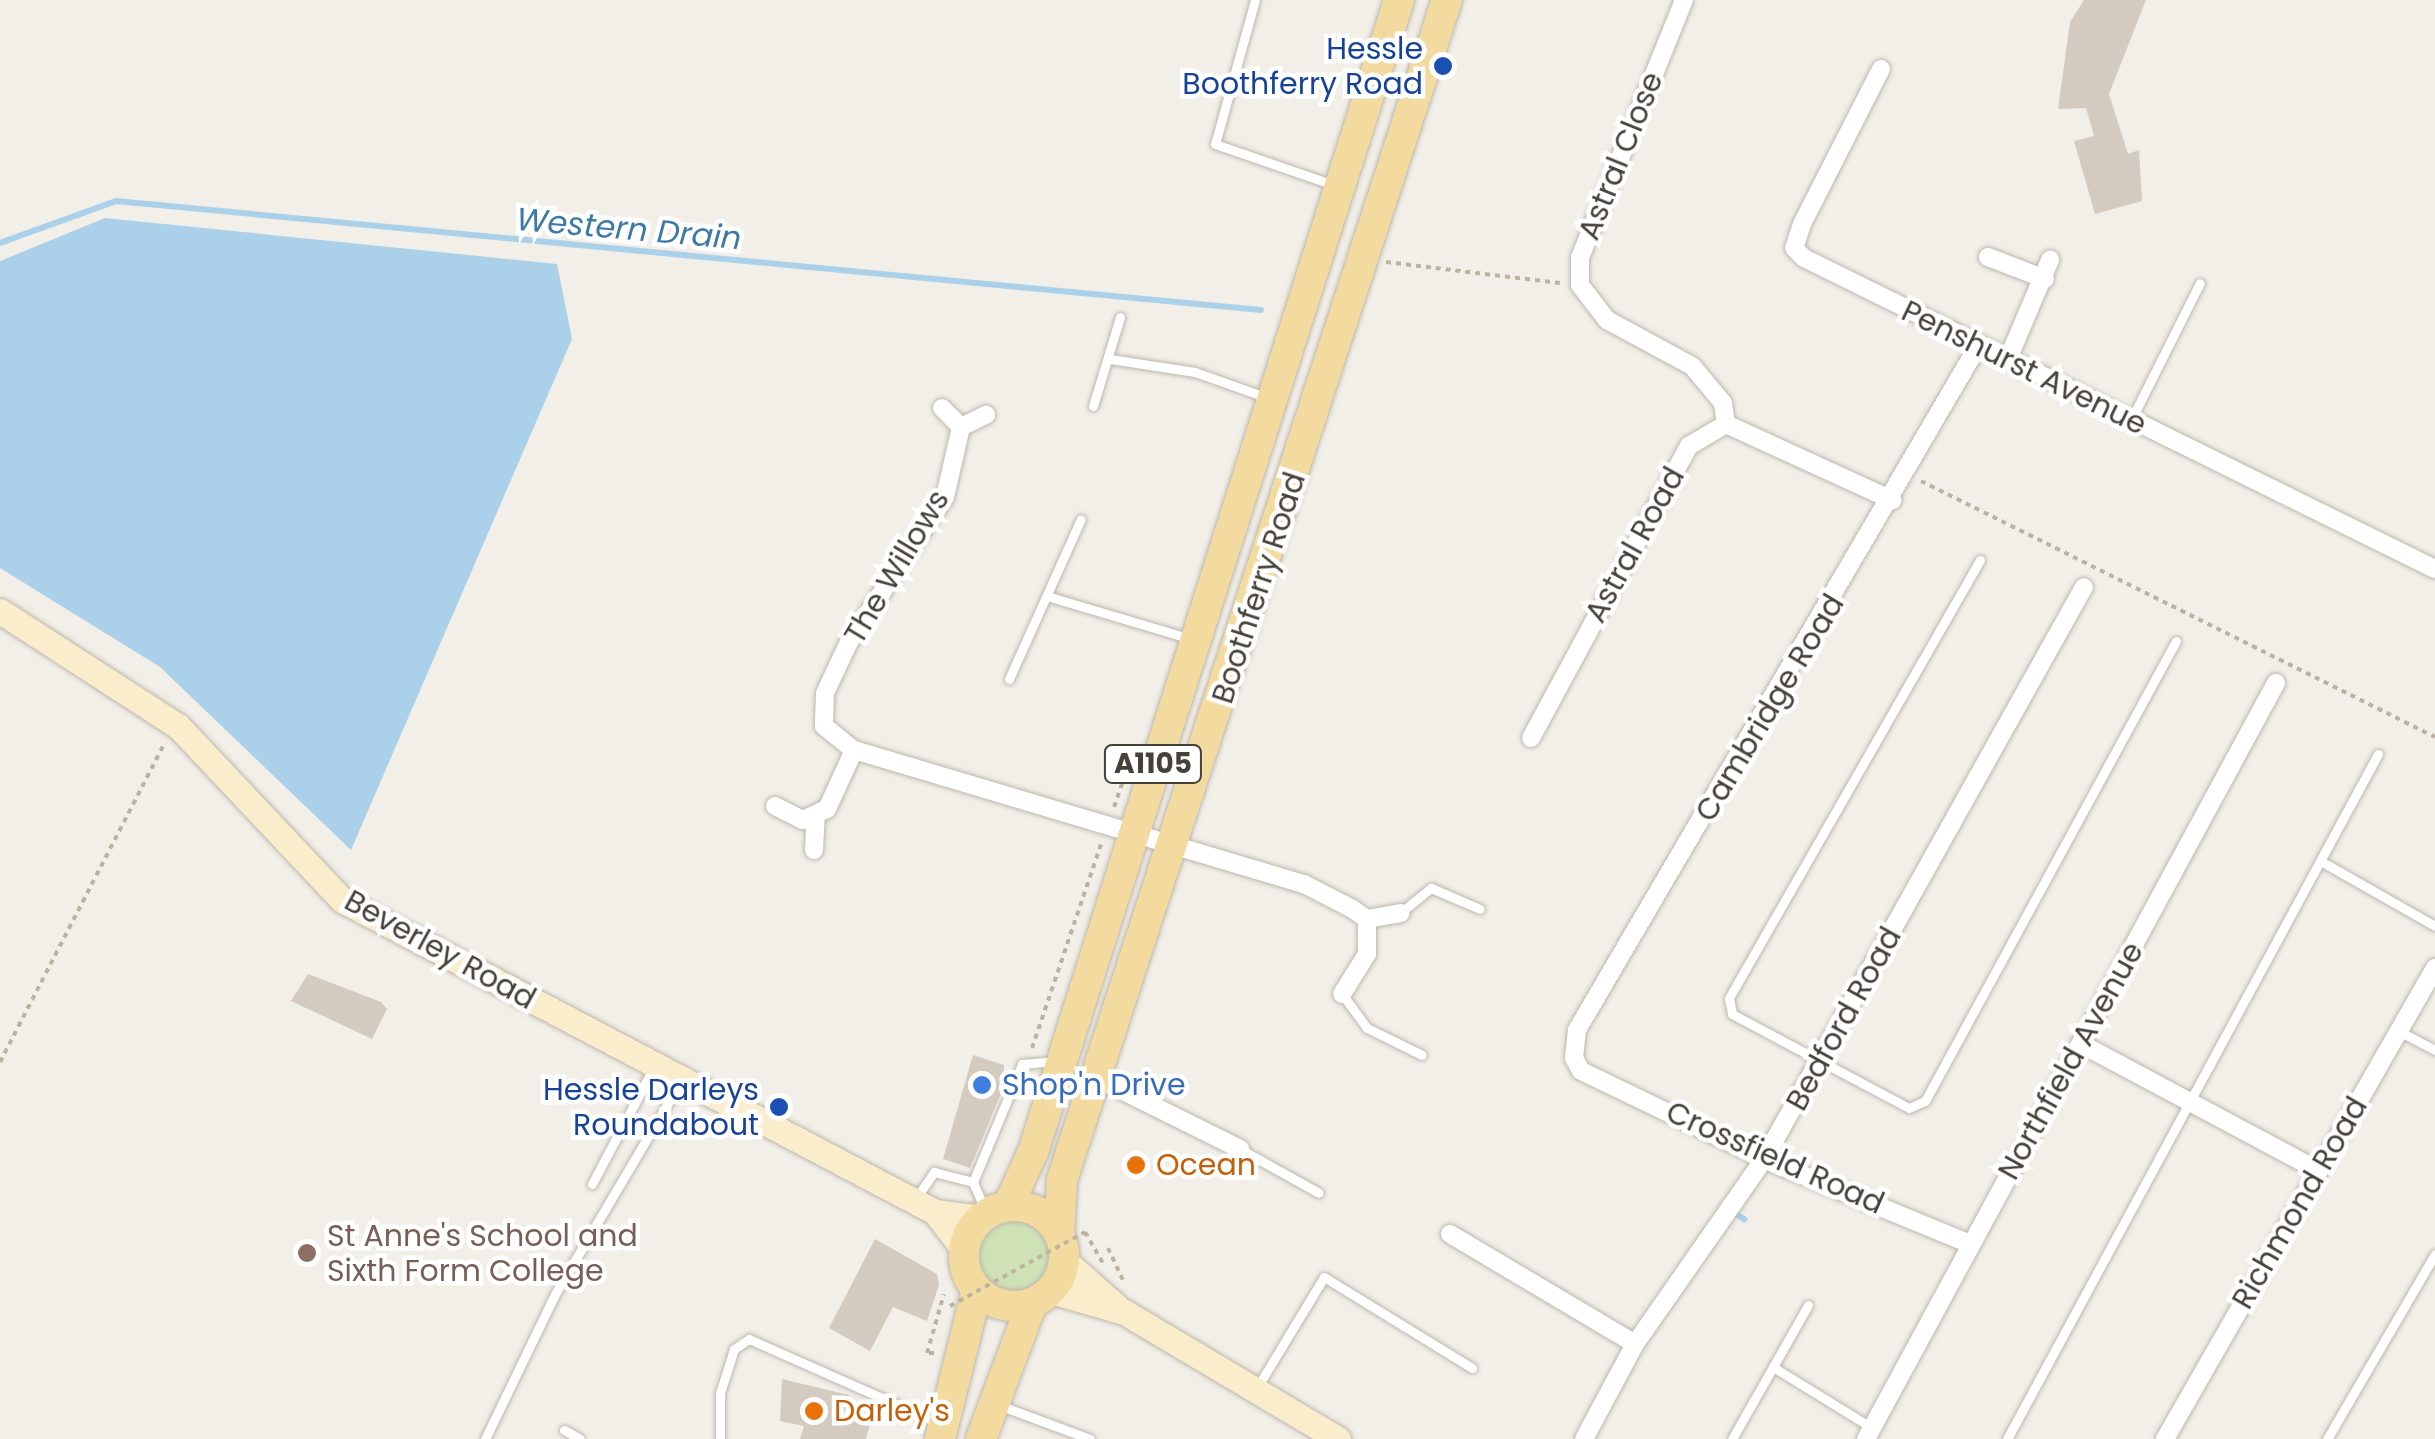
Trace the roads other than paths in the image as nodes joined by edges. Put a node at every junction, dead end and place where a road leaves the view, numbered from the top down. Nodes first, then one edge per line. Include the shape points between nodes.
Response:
1 (1254, 0) edge
2 (1400, 0) edge
3 (1447, 0) edge
4 (1684, 0) edge
5 (1881, 70) dead end
6 (1339, 187) junction
7 (1988, 257) dead end
8 (2200, 283) dead end
9 (1120, 317) dead end
10 (1978, 346) junction
11 (2008, 359) junction
12 (1110, 360) junction
13 (1271, 399) junction
14 (1093, 406) dead end
15 (942, 408) dead end
16 (986, 415) dead end
17 (2131, 420) junction
18 (1726, 424) junction
19 (961, 428) junction
20 (1892, 500) junction
21 (1081, 518) dead end
22 (1980, 560) dead end
23 (2435, 569) edge
24 (2084, 588) dead end
25 (1047, 596) junction
26 (0, 611) edge
27 (1194, 639) junction
28 (2176, 641) dead end
29 (1009, 679) dead end
30 (2276, 683) dead end
31 (1531, 738) dead end
32 (854, 750) junction
33 (2378, 754) dead end
34 (775, 806) dead end
35 (816, 817) junction
36 (1120, 828) junction
37 (814, 850) dead end
38 (1176, 852) junction
39 (2324, 864) junction
40 (1480, 908) dead end
41 (1400, 914) joint
42 (1367, 919) junction
43 (2435, 926) edge
44 (2435, 968) edge
45 (1342, 994) joint
46 (2399, 1031) junction
47 (2085, 1046) junction
48 (2435, 1050) edge
49 (1422, 1054) dead end
50 (1821, 1060) junction
51 (1061, 1061) junction
52 (656, 1063) junction
53 (1581, 1071) joint
54 (684, 1077) junction
55 (1097, 1078) junction
56 (2193, 1107) junction
57 (1240, 1149) joint
58 (1764, 1159) junction
59 (2319, 1171) junction
60 (973, 1182) junction
61 (592, 1184) dead end
62 (1319, 1194) dead end
63 (925, 1206) junction
64 (992, 1212) junction
65 (1450, 1234) dead end
66 (1070, 1242) junction
67 (1970, 1244) junction
68 (964, 1250) junction
69 (2435, 1254) edge
70 (963, 1294) junction
71 (1042, 1297) junction
72 (1808, 1305) dead end
73 (1124, 1312) junction
74 (1634, 1344) junction
75 (1472, 1368) dead end
76 (1773, 1368) junction
77 (1256, 1388) junction
78 (992, 1403) junction
79 (564, 1430) dead end
80 (942, 1432) edge
81 (1869, 1434) edge
82 (485, 1439) edge
83 (580, 1439) edge
84 (720, 1439) edge
85 (981, 1439) edge
86 (1090, 1439) edge
87 (1338, 1439) edge
88 (1584, 1439) edge
89 (1732, 1439) edge
90 (2008, 1439) edge
91 (2164, 1439) edge
92 (2326, 1439) edge

1 - 6 lane via 1215,144
2 - 6 main road, Boothferry Road / A1105
3 - 38 main road, Boothferry Road / A1105
4 - 18 street, Astral Close via 1580,258 1580,284 1607,320 1692,366 1723,404
5 - 10 street, Penshurst Avenue via 1794,248
6 - 13 main road, Boothferry Road / A1105
7 - 11 street via 2048,270
8 - 17 lane
9 - 12 lane
10 - 11 street, Penshurst Avenue
10 - 20 street, Cambridge Road
11 - 17 street, Penshurst Avenue
12 - 13 lane via 1195,372
12 - 14 lane
13 - 27 main road, Boothferry Road / A1105
15 - 19 street
16 - 19 street
17 - 23 street, Penshurst Avenue
18 - 20 street
18 - 31 street, Astral Road via 1681,460
19 - 32 street, The Willows via 945,497 876,593 825,693 824,726
20 - 53 street, Cambridge Road via 1576,1030
21 - 25 lane
22 - 50 lane via 1729,998 1732,1014
24 - 50 street, Bedford Road
25 - 27 lane
25 - 29 lane
26 - 52 main road, Beverley Road via 178,726 342,900
27 - 36 main road, Boothferry Road / A1105
28 - 50 lane via 1922,1107
30 - 47 street, Northfield Avenue
32 - 35 street
32 - 36 street
33 - 39 lane
34 - 35 street
35 - 37 street
36 - 38 street
36 - 51 main road, Boothferry Road / A1105
38 - 42 street via 1304,884
38 - 55 main road, Boothferry Road / A1105
39 - 43 lane
39 - 56 lane
40 - 41 lane via 1431,888
41 - 42 street
42 - 45 street via 1367,954
44 - 46 street, Richmond Road
45 - 49 lane via 1367,1028
46 - 48 lane
46 - 59 street, Richmond Road
47 - 56 street
47 - 67 street, Northfield Avenue
50 - 58 street, Bedford Road
51 - 60 lane via 1027,1064
51 - 64 main road, Boothferry Road / A1105
52 - 54 main road, Beverley Road
52 - 61 lane
53 - 58 street, Crossfield Road
54 - 63 main road, Beverley Road
54 - 82 lane via 555,1294
55 - 57 street
55 - 66 main road, Boothferry Road / A1105 via 1062,1180
56 - 59 street
56 - 90 lane
57 - 62 lane
58 - 67 street, Crossfield Road
58 - 74 street, Bedford Road
59 - 91 street, Richmond Road
60 - 63 lane via 934,1172
60 - 64 lane
63 - 64 main road, Beverley Road
63 - 68 main road, Beverley Road
64 - 66 main road via 1038,1211
64 - 68 main road
65 - 74 street
66 - 71 main road
66 - 73 main road
67 - 81 street, Northfield Avenue
68 - 70 main road
69 - 92 lane
70 - 71 main road via 1002,1305
70 - 80 main road
71 - 73 main road
71 - 78 main road
72 - 76 lane
73 - 77 main road
74 - 88 street, Bedford Road
75 - 77 lane via 1324,1277
76 - 81 lane
76 - 89 lane
77 - 87 main road
78 - 85 main road
78 - 86 lane
79 - 83 lane
80 - 84 lane via 748,1339 734,1349 720,1393

